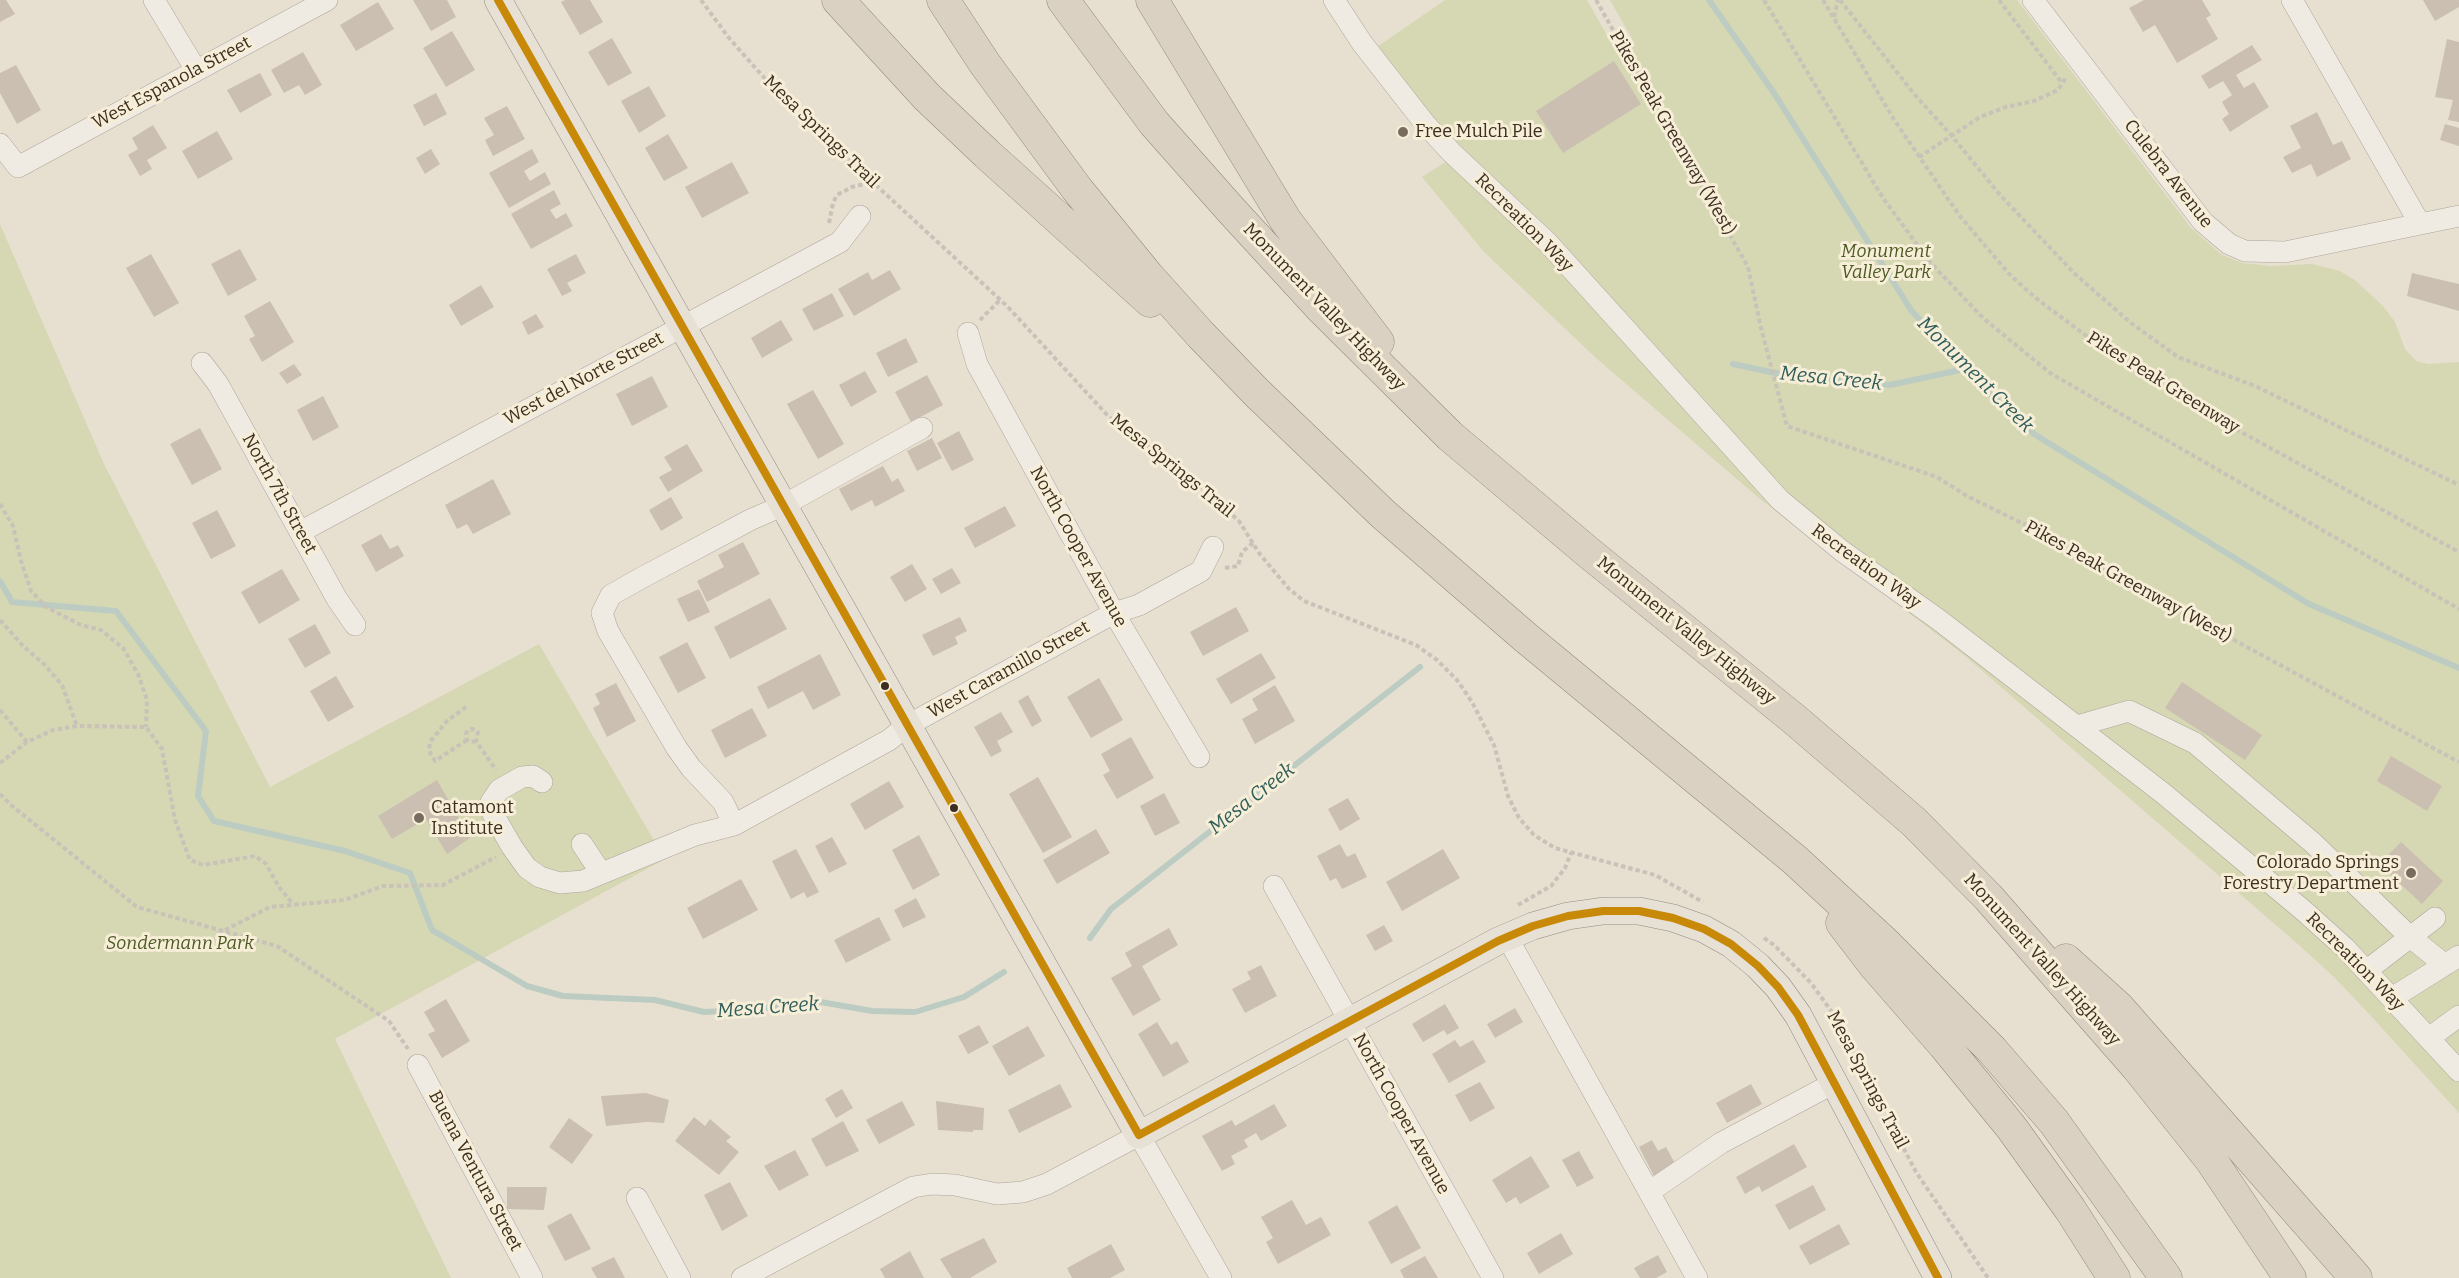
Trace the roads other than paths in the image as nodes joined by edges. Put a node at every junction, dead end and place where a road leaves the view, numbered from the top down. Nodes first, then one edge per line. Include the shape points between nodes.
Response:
1 (154, 0) edge
2 (327, 0) edge
3 (498, 0) edge
4 (838, 0) edge
5 (943, 0) edge
6 (1063, 0) edge
7 (1152, 0) edge
8 (1334, 0) edge
9 (2033, 0) edge
10 (2292, 0) edge
11 (196, 70) junction
12 (0, 144) edge
13 (860, 216) dead end
14 (2459, 216) edge
15 (2420, 224) junction
16 (683, 326) junction
17 (968, 333) road end
18 (202, 363) dead end
19 (1257, 393) junction
20 (922, 428) dead end
21 (1450, 436) junction
22 (784, 505) junction
23 (300, 532) junction
24 (1213, 548) dead end
25 (1114, 613) junction
26 (356, 625) dead end
27 (908, 725) junction
28 (2077, 726) junction
29 (1199, 757) dead end
30 (542, 782) dead end
31 (734, 825) junction
32 (582, 844) dead end
33 (1795, 860) junction
34 (601, 873) junction
35 (1274, 886) dead end
36 (1988, 897) junction
37 (2435, 918) dead end
38 (2409, 936) junction
39 (1507, 937) junction
40 (2452, 960) edge
41 (2366, 971) junction
42 (2392, 998) junction
43 (2459, 1016) edge
44 (1348, 1020) junction
45 (2429, 1038) junction
46 (418, 1065) road end
47 (2459, 1071) edge
48 (1834, 1083) junction
49 (1139, 1135) junction
50 (1649, 1192) junction
51 (637, 1198) dead end
52 (532, 1278) edge
53 (680, 1278) edge
54 (742, 1278) edge
55 (1221, 1278) edge
56 (1493, 1278) edge
57 (1697, 1278) edge
58 (1938, 1278) edge
59 (2114, 1278) edge
60 (2166, 1278) edge
61 (2290, 1278) edge
62 (2356, 1278) edge

1 - 11 street
2 - 11 street, West Espanola Street
3 - 16 main road
4 - 19 highway via 895,64 987,154
5 - 19 highway via 1077,189 1148,276
6 - 21 highway, Monument Valley Highway via 1154,123 1223,201 1321,308
7 - 21 highway via 1286,221
8 - 28 street, Recreation Way via 1426,125 1548,243 1780,500 1842,551
9 - 15 street, Culebra Avenue via 2203,222 2229,244 2245,251 2285,252
10 - 15 street
11 - 12 street, West Espanola Street via 18,167
13 - 16 street, West del Norte Street via 840,242
14 - 15 street, Culebra Avenue
16 - 22 main road
16 - 23 street, West del Norte Street
17 - 25 street, North Cooper Avenue via 977,364
18 - 23 street, North 7th Street via 218,384
19 - 33 highway via 1454,576
20 - 22 street
21 - 36 highway, Monument Valley Highway via 1820,741 1914,822
22 - 27 main road
22 - 31 street via 612,595 602,613 608,631 676,747 723,802
23 - 26 street, North 7th Street via 337,600
24 - 25 street, West Caramillo Street via 1201,571 1139,605
25 - 27 street, West Caramillo Street
25 - 29 street, North Cooper Avenue
27 - 31 street, West Caramillo Street via 889,740
27 - 49 main road
28 - 38 street via 2129,711 2195,743 2313,843
28 - 41 street, Recreation Way via 2304,911
30 - 34 street, West Caramillo Street via 533,776 522,777 499,790 491,802 493,814 512,848 527,868 560,883 583,881
31 - 34 street, West Caramillo Street via 695,835
32 - 34 street
33 - 59 highway via 1875,966 2011,1127
33 - 60 highway via 1992,1050 2054,1122
35 - 44 street, North Cooper Avenue
36 - 61 highway, Monument Valley Highway via 2137,1067 2196,1141
36 - 62 highway via 2118,1007
37 - 38 street
38 - 40 street
38 - 41 street
39 - 44 main road
39 - 48 main road via 1568,916 1603,911 1708,918 1778,987 1798,1015
39 - 50 street
40 - 42 street
41 - 42 street, Recreation Way
42 - 45 street, Recreation Way
43 - 45 street
44 - 49 main road
44 - 56 street, North Cooper Avenue
45 - 47 street, Recreation Way
46 - 52 street, Buena Ventura Street
48 - 50 street via 1721,1143
48 - 58 main road
49 - 54 street via 1047,1184 1023,1192 997,1194 955,1185 913,1187
49 - 55 street
50 - 57 street
51 - 53 street

